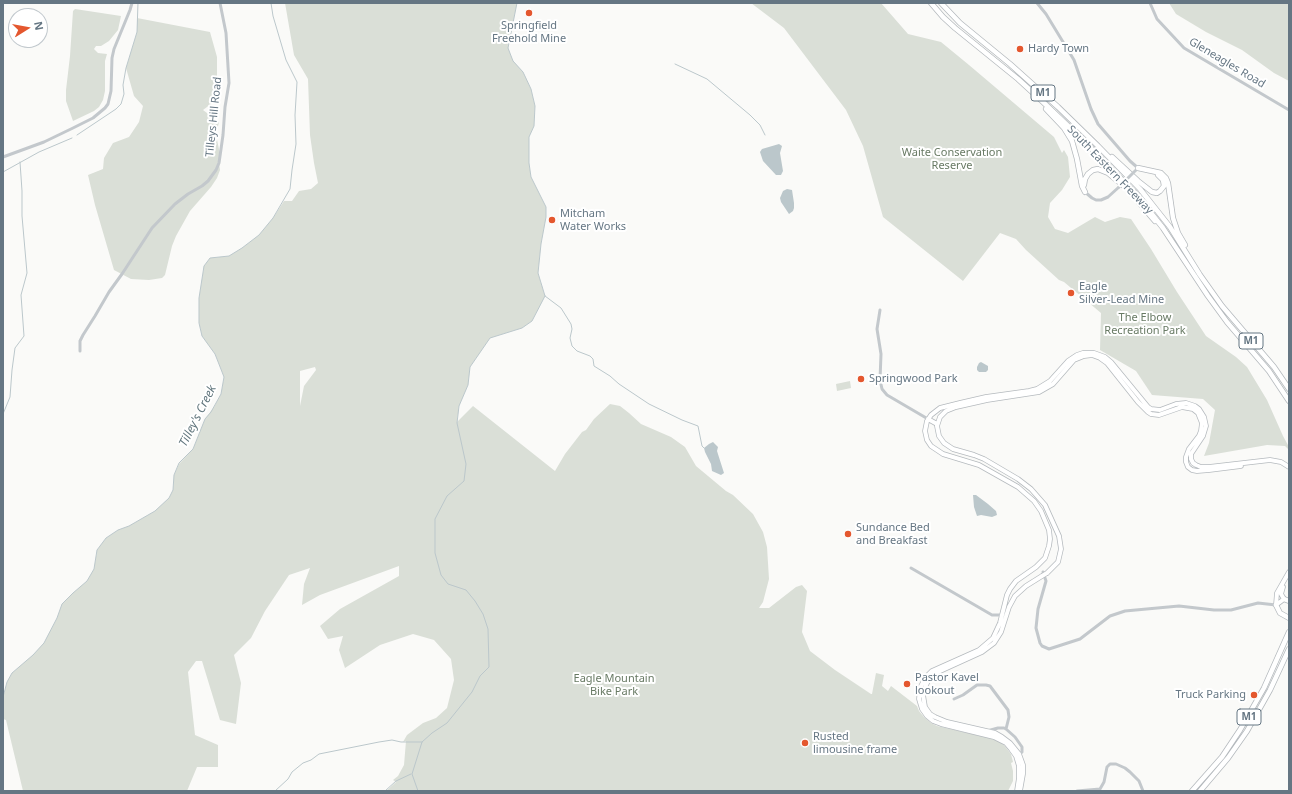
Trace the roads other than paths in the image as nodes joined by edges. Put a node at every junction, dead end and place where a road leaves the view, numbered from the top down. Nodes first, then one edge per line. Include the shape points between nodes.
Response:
1 (132, 3) edge
2 (220, 3) edge
3 (931, 3) edge
4 (941, 3) edge
5 (1037, 3) edge
6 (1150, 3) edge
7 (1018, 79) junction
8 (1289, 110) edge
9 (1098, 146) junction
10 (3, 157) edge
11 (1137, 169) junction
12 (1085, 192) junction
13 (1167, 234) junction
14 (1212, 293) junction
15 (880, 310) dead end
16 (80, 351) dead end
17 (1274, 367) junction
18 (1289, 383) edge
19 (1289, 389) edge
20 (1289, 401) edge
21 (941, 416) junction
22 (928, 419) junction
23 (937, 424) junction
24 (1289, 468) edge
25 (911, 568) dead end
26 (1289, 572) edge
27 (1044, 574) junction
28 (1289, 576) edge
29 (1287, 600) edge
30 (1275, 605) junction
31 (1004, 615) junction
32 (1289, 618) edge
33 (1289, 632) edge
34 (1289, 649) edge
35 (954, 699) dead end
36 (1006, 729) junction
37 (987, 731) junction
38 (1018, 755) junction
39 (1016, 791) edge
40 (1020, 791) edge
41 (1077, 791) edge
42 (1143, 791) edge
43 (1192, 791) edge
44 (1200, 791) edge

1 - 10 street via 113,54 111,91 105,108 93,118 44,142
2 - 16 street, Tilleys Hill Road via 226,33 228,83 219,163 202,186 175,204 152,228 83,335
3 - 7 highway, South Eastern Freeway / M1 via 943,18
4 - 9 highway, South Eastern Freeway / M1
5 - 11 street via 1074,60 1098,124
6 - 8 street, Gleneagles Road via 1157,19 1184,48
7 - 12 highway via 1069,135 1076,152
7 - 13 highway, South Eastern Freeway / M1 via 1136,194
9 - 11 highway via 1150,192 1157,193 1163,189 1162,177
9 - 14 highway, South Eastern Freeway / M1 via 1140,189 1170,227
11 - 12 street, bridge via 1102,200 1096,200
11 - 14 highway via 1161,173 1166,178 1175,226
12 - 13 highway via 1084,181 1088,174 1094,169 1104,170 1126,188
13 - 20 highway, South Eastern Freeway / M1 via 1208,296 1269,371
14 - 17 highway, South Eastern Freeway / M1
15 - 22 street via 877,329 882,389
17 - 18 highway
17 - 19 highway, South Eastern Freeway / M1
21 - 22 main road via 936,415
21 - 23 main road
21 - 24 main road via 956,407 1039,392 1053,384 1074,360 1092,355 1107,363 1138,402 1151,414 1159,415 1182,407 1198,413 1202,423 1201,430 1186,457 1186,462 1192,470 1270,462
22 - 23 main road
22 - 24 main road via 934,411 949,405 1038,389 1077,355 1094,353 1111,362 1148,408 1160,410 1186,403 1199,409 1206,426 1203,436 1191,454 1196,466 1209,467 1270,460 1281,462
22 - 31 main road via 925,434 931,446 943,454 979,465 1018,487 1034,501 1049,530 1049,546 1045,558 1016,581 1010,589
23 - 27 main road via 939,436 944,444 984,459 1018,479 1031,488 1045,505 1059,536 1061,549 1058,562
25 - 31 street via 992,615
26 - 30 main road via 1277,593
27 - 30 street via 1046,580 1036,628 1040,643 1046,648 1080,639 1110,616 1125,611 1179,606 1231,610 1258,603
27 - 31 main road via 1018,593
28 - 29 main road via 1281,592
29 - 30 main road
30 - 32 highway via 1280,613
31 - 37 main road via 1001,632 994,643 982,652 938,672 929,680 924,690 923,699 930,714 947,722
31 - 38 main road via 987,645 926,677 920,688 919,699 924,713 933,721 994,737 1006,743
33 - 43 highway, M1 via 1269,679 1240,730
34 - 44 highway, M1 via 1247,731
35 - 36 street via 977,685 990,686 1008,710
36 - 37 street
36 - 38 street via 1022,747 1022,752
37 - 38 main road via 1006,739
38 - 39 main road
38 - 40 main road via 1023,769
41 - 42 street via 1100,789 1110,764 1116,764 1130,772

